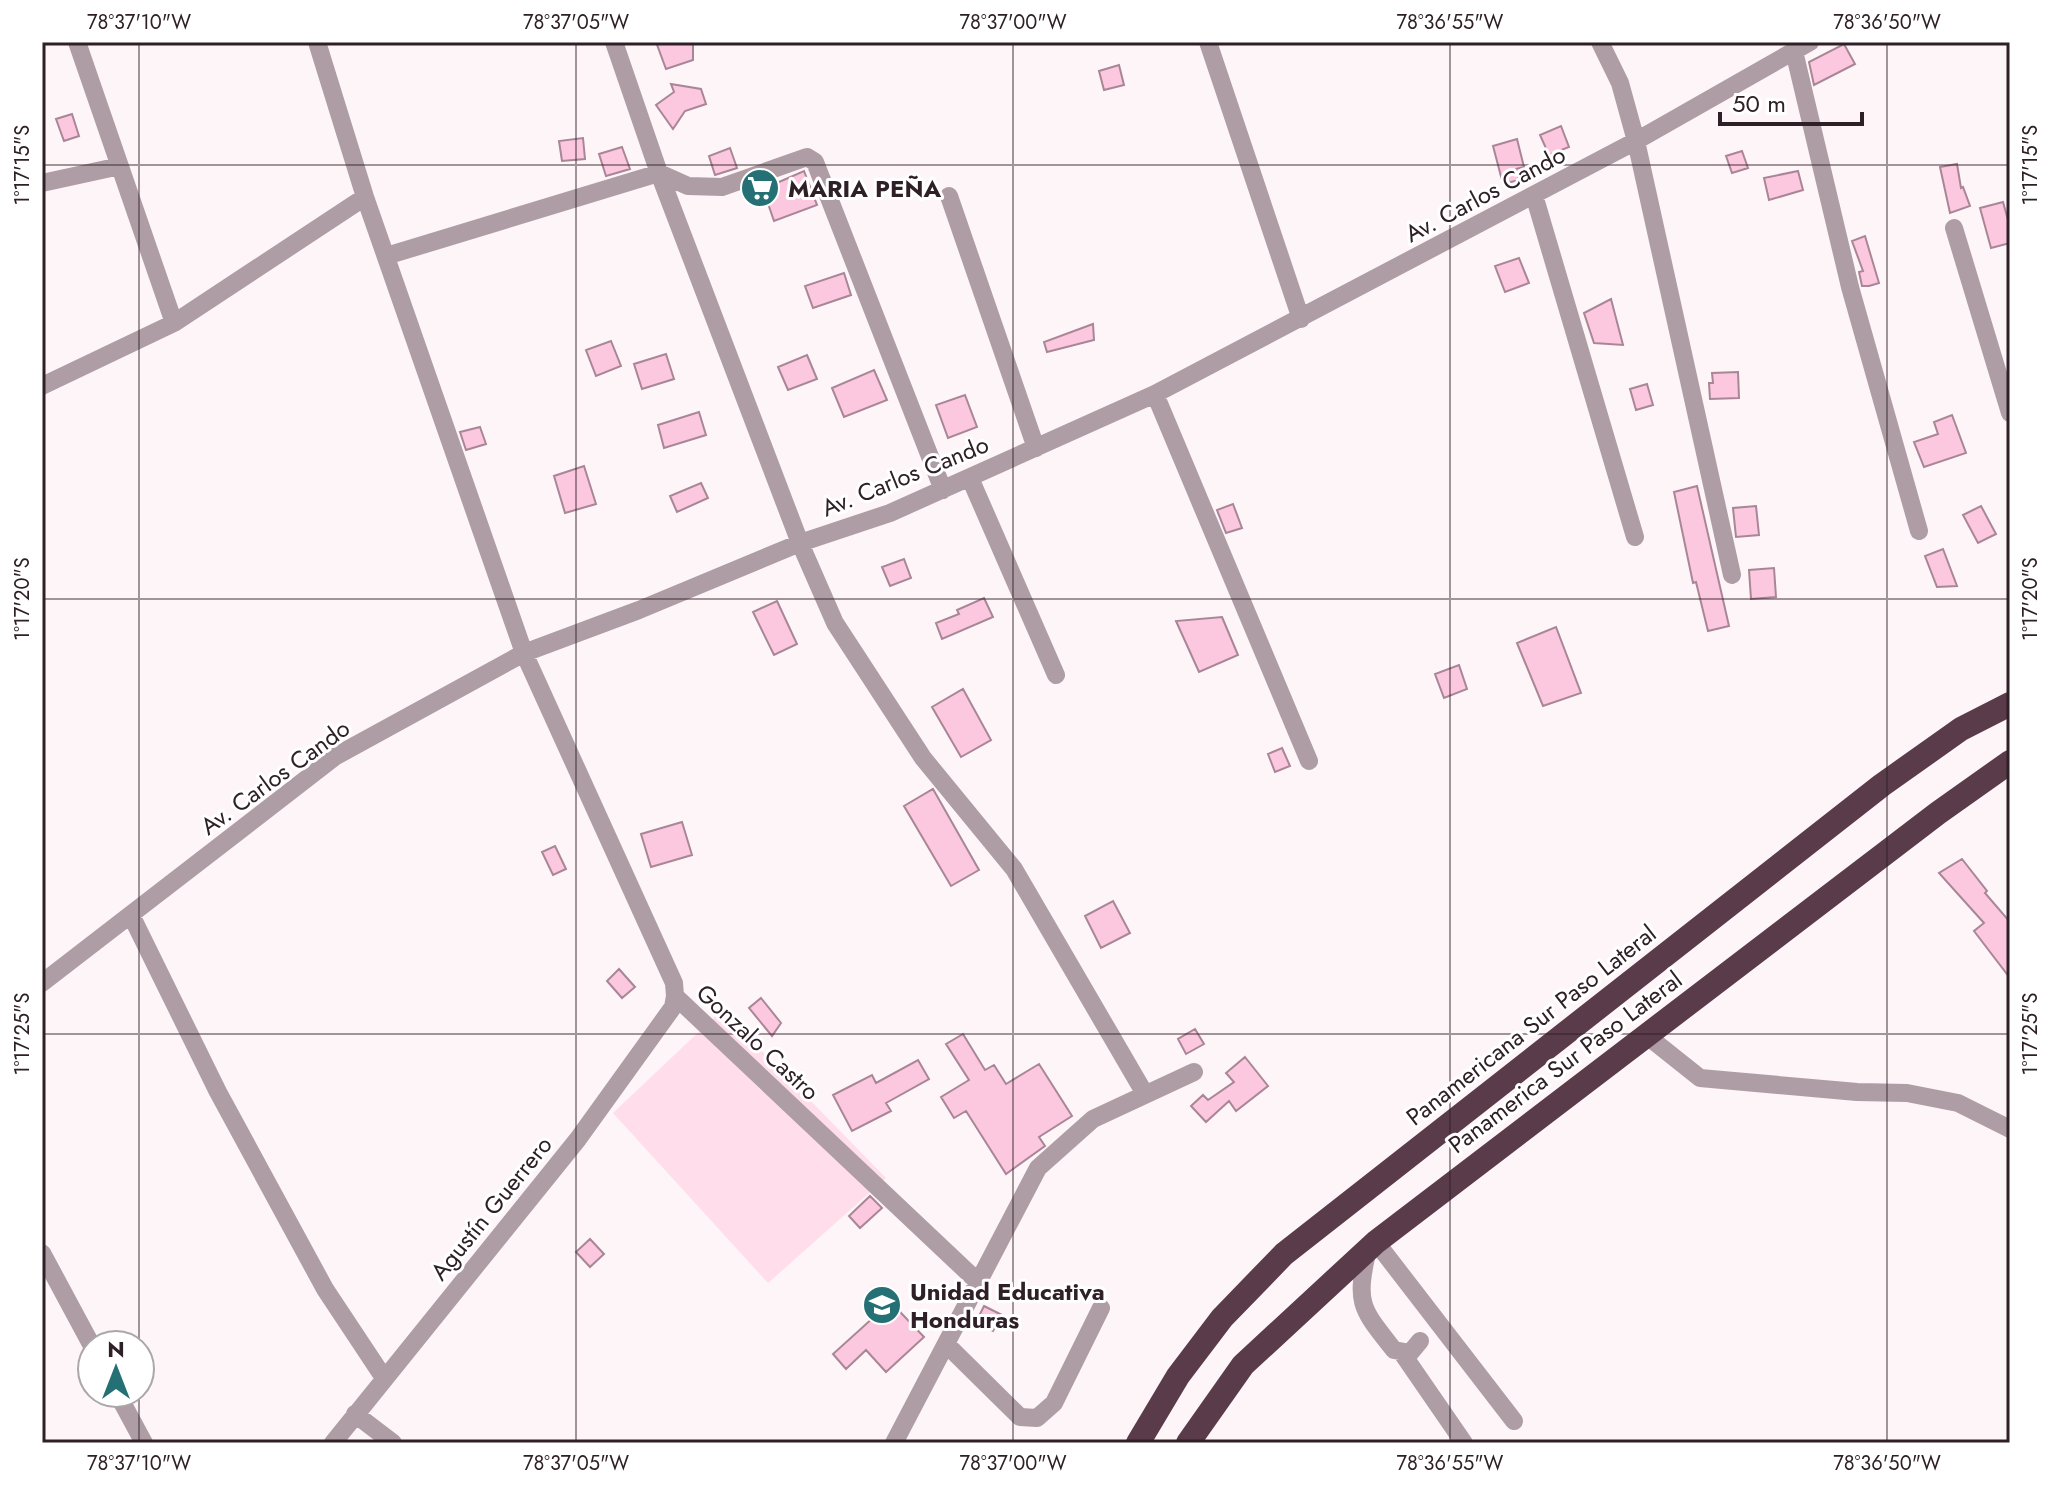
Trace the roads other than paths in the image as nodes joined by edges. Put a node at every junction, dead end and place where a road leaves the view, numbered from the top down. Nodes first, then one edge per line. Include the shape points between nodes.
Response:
1 (77, 42) edge
2 (317, 42) edge
3 (614, 42) edge
4 (1208, 42) edge
5 (1600, 42) edge
6 (1802, 47) edge
7 (1636, 141) junction
8 (120, 166) junction
9 (659, 173) junction
10 (42, 183) edge
11 (1534, 195) junction
12 (949, 196) dead end
13 (365, 197) junction
14 (1954, 228) dead end
15 (386, 256) junction
16 (1301, 319) junction
17 (174, 323) junction
18 (42, 386) edge
19 (1155, 394) junction
20 (2010, 413) edge
21 (1036, 448) junction
22 (970, 478) junction
23 (943, 490) junction
24 (1919, 531) dead end
25 (1635, 537) dead end
26 (800, 543) junction
27 (1732, 575) dead end
28 (524, 653) junction
29 (1056, 675) dead end
30 (2010, 704) edge
31 (1309, 761) dead end
32 (2010, 762) edge
33 (131, 915) junction
34 (42, 983) edge
35 (675, 996) junction
36 (1646, 1035) junction
37 (1194, 1072) dead end
38 (1145, 1094) junction
39 (2010, 1129) edge
40 (1372, 1246) junction
41 (42, 1253) edge
42 (977, 1281) junction
43 (1101, 1308) dead end
44 (83, 1329) edge
45 (1420, 1341) dead end
46 (947, 1345) junction
47 (1402, 1353) junction
48 (384, 1378) junction
49 (126, 1409) edge
50 (355, 1414) junction
51 (1514, 1421) dead end
52 (144, 1443) edge
53 (333, 1443) edge
54 (393, 1443) edge
55 (894, 1443) edge
56 (1138, 1443) edge
57 (1188, 1443) edge
58 (1464, 1443) edge

1 - 8 street
2 - 13 street, Gonzalo Castro
3 - 9 street
4 - 16 street
5 - 7 street via 1620,83
6 - 7 street, Av. Carlos Cando
6 - 24 street via 1850,287
7 - 11 street, Av. Carlos Cando
7 - 27 street
8 - 10 street
8 - 17 street
9 - 15 street
9 - 23 street via 688,186 722,187 807,157 815,162
9 - 26 street
11 - 16 street, Av. Carlos Cando
11 - 25 street
12 - 21 street
13 - 15 street, Gonzalo Castro
13 - 17 street
14 - 20 street
15 - 28 street, Gonzalo Castro
16 - 19 street, Av. Carlos Cando
17 - 18 street
19 - 21 street, Av. Carlos Cando
19 - 31 street
21 - 22 street, Av. Carlos Cando
22 - 23 street, Av. Carlos Cando
22 - 29 street
23 - 26 street, Av. Carlos Cando
26 - 28 street, Av. Carlos Cando
26 - 38 street via 835,623 923,758 1014,869
28 - 33 street, Av. Carlos Cando via 336,756
28 - 35 street, Gonzalo Castro via 674,983
30 - 56 highway, Panamericana Sur Paso Lateral via 1961,729 1882,785 1284,1254 1222,1318 1178,1376
32 - 36 highway, Panamerica Sur Paso Lateral
33 - 34 street, Av. Carlos Cando
33 - 48 street via 218,1092 325,1289
35 - 42 street, Gonzalo Castro
35 - 48 street, Agustín Guerrero via 673,1007 578,1139
36 - 39 street via 1700,1078 1907,1093 1958,1103
36 - 40 highway, Panamerica Sur Paso Lateral
37 - 38 street
38 - 42 street via 1093,1119 1038,1168
40 - 47 street via 1363,1272 1362,1305 1394,1350
40 - 51 street
40 - 57 highway, Panamerica Sur Paso Lateral via 1243,1365
41 - 44 street
42 - 46 street
43 - 46 street via 1054,1403 1037,1418 1020,1417
45 - 47 street via 1410,1353
46 - 55 street
47 - 58 street
48 - 50 street, Agustín Guerrero
49 - 52 street
50 - 53 street, Agustín Guerrero
50 - 54 street

